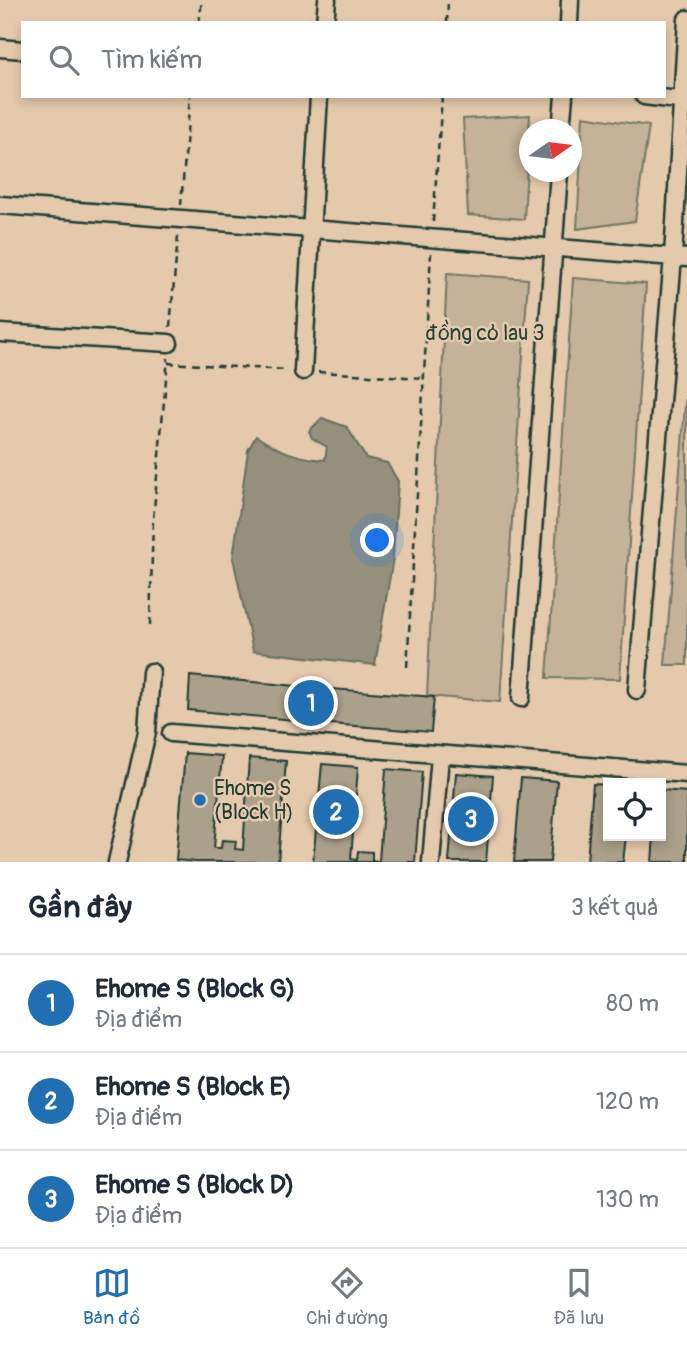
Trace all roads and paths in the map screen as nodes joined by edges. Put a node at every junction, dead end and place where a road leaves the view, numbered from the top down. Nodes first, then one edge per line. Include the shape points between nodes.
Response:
1 (202, 0) edge
2 (327, 0) edge
3 (448, 0) edge
4 (570, 0) edge
5 (687, 19) edge
6 (199, 21) edge
7 (324, 21) edge
8 (446, 21) edge
9 (569, 21) edge
10 (0, 48) edge
11 (21, 50) edge
12 (190, 98) edge
13 (319, 98) edge
14 (442, 98) edge
15 (564, 98) edge
16 (660, 98) edge
17 (684, 101) edge
18 (562, 119) edge
19 (558, 182) edge
20 (0, 205) edge
21 (180, 219) junction
22 (311, 229) junction
23 (432, 239) junction
24 (553, 248) junction
25 (680, 257) edge
26 (0, 332) edge
27 (169, 342) junction
28 (303, 371) dead end
29 (150, 625) dead end
30 (407, 667) dead end
31 (151, 672) dead end
32 (637, 690) dead end
33 (521, 698) dead end
34 (170, 733) dead end
35 (440, 756) junction
36 (687, 774) edge
37 (117, 862) edge
38 (432, 862) edge

1 - 6 path
2 - 7 street
3 - 8 path
4 - 9 street
5 - 17 street
10 - 11 street
12 - 21 path
13 - 22 street
14 - 23 path
15 - 18 street
16 - 17 street
17 - 25 street
19 - 24 street
20 - 21 street
21 - 22 street
21 - 27 path
22 - 23 street
22 - 28 street
23 - 24 street
23 - 30 path
24 - 25 street
24 - 33 street
25 - 32 street
26 - 27 street
27 - 29 path via 153,520
31 - 37 street via 147,732
34 - 35 street
35 - 36 street
35 - 38 street

